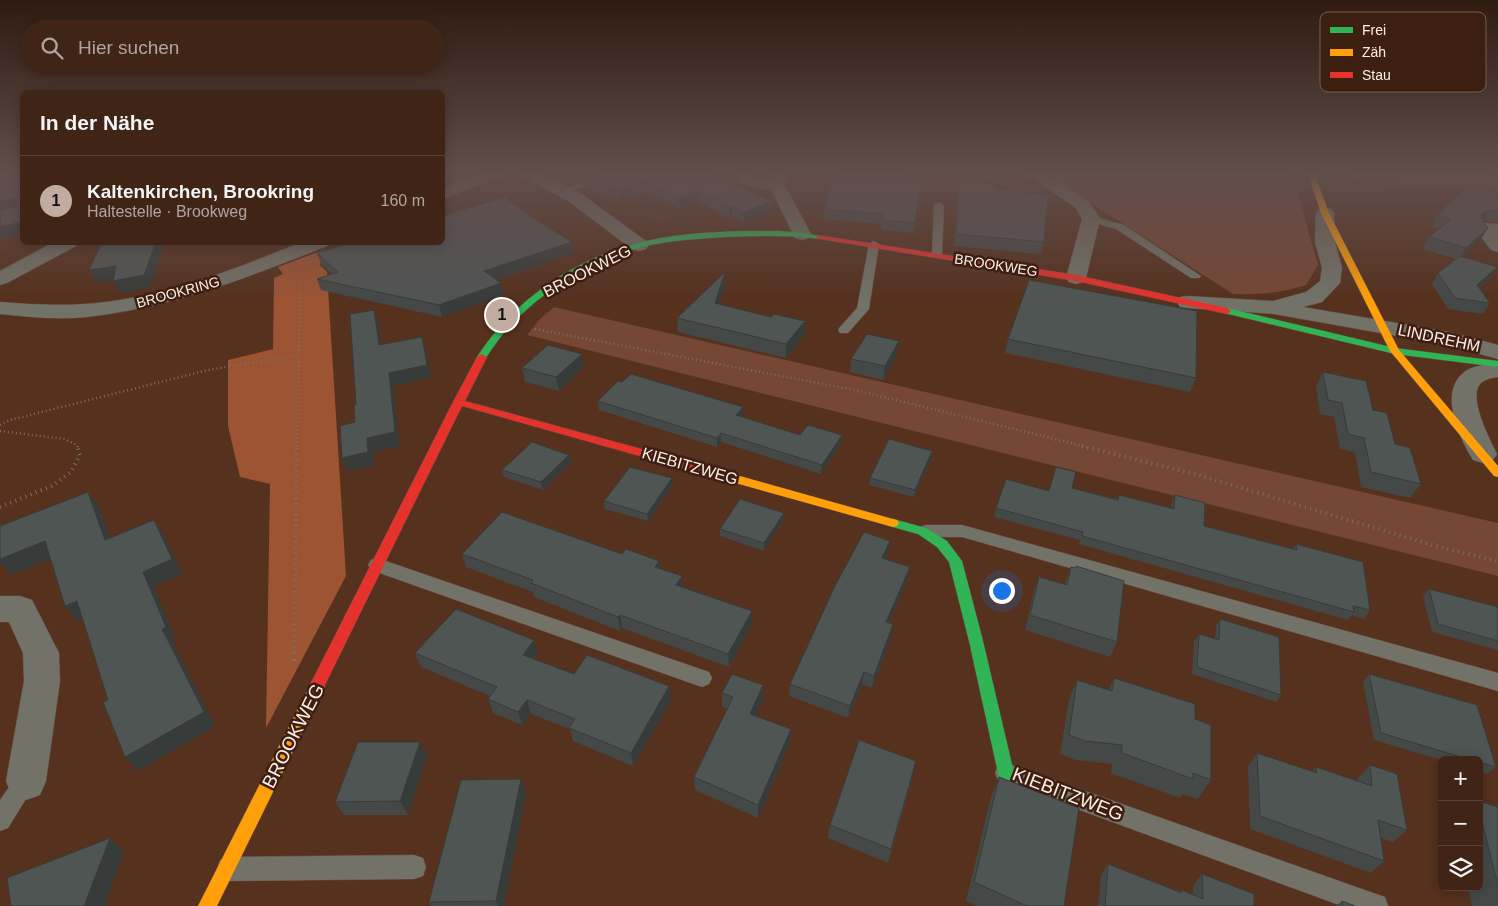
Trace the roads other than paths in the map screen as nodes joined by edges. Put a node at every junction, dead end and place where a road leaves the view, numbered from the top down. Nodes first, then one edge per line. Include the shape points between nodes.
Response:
1 (599, 215) edge
2 (793, 215) edge
3 (938, 215) edge
4 (1089, 215) edge
5 (1325, 215) edge
6 (1326, 215) edge
7 (1091, 218) junction
8 (1498, 230) edge
9 (802, 234) junction
10 (874, 244) junction
11 (63, 245) edge
12 (639, 245) junction
13 (311, 246) edge
14 (1498, 246) edge
15 (937, 255) junction
16 (1194, 276) dead end
17 (1076, 278) junction
18 (0, 279) edge
19 (1188, 302) junction
20 (0, 308) edge
21 (1274, 308) junction
22 (1380, 326) junction
23 (844, 330) dead end
24 (1395, 351) junction
25 (1498, 352) edge
26 (1498, 364) edge
27 (1498, 370) edge
28 (458, 402) junction
29 (1492, 467) edge
30 (922, 531) junction
31 (377, 565) junction
32 (0, 609) edge
33 (702, 678) dead end
34 (1498, 682) edge
35 (1006, 773) joint
36 (26, 781) joint
37 (0, 820) edge
38 (414, 867) dead end
39 (225, 869) junction
40 (207, 906) edge
41 (1376, 906) edge

1 - 12 street
2 - 9 street
3 - 15 lane
4 - 7 street
5 - 21 street via 1325,242 1332,268 1330,283 1314,297
6 - 22 street
7 - 16 lane via 1120,227
7 - 17 street
8 - 14 street via 1484,229
9 - 10 street, BROOKWEG
9 - 12 street, BROOKWEG via 686,238
10 - 15 street, BROOKWEG
10 - 23 lane via 863,309
11 - 18 street
12 - 28 street, BROOKWEG via 562,280 529,302 489,344
13 - 20 street, BROOKRING via 213,284 157,301 90,311 36,313
15 - 17 street, BROOKWEG
17 - 19 street, BROOKWEG
19 - 21 street, BROOKWEG
19 - 24 street, BROOKWEG
21 - 22 street, BROOKWEG
22 - 24 street
22 - 25 street, LINDREHM
24 - 26 street, LINDREHM
24 - 29 street
27 - 29 street via 1472,378 1463,394 1468,422
28 - 30 street, KIEBITZWEG
28 - 31 street, BROOKWEG
30 - 34 lane, KIEBITZWEG via 962,532
30 - 35 street, KIEBITZWEG via 942,544 955,561
31 - 33 lane
31 - 39 street, BROOKWEG
32 - 36 street via 20,609 41,653 42,681
35 - 41 lane, KIEBITZWEG
36 - 37 lane
38 - 39 lane
39 - 40 street, BROOKWEG

